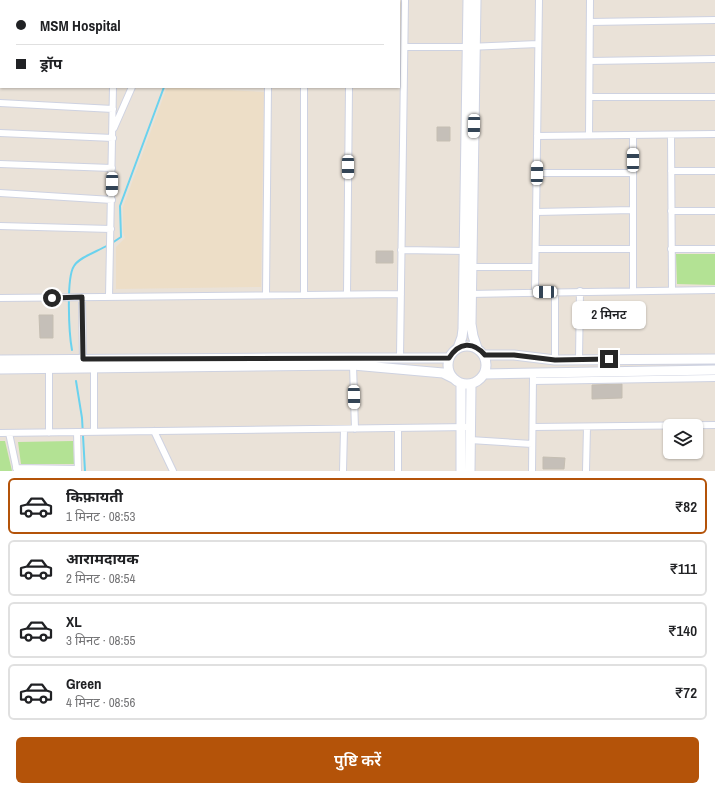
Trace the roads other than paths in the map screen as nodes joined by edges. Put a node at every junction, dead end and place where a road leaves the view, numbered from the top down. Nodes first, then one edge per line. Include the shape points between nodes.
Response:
1 (309, 0) edge
2 (317, 0) edge
3 (405, 0) edge
4 (468, 0) edge
5 (476, 0) edge
6 (539, 0) edge
7 (590, 0) edge
8 (715, 20) edge
9 (590, 22) junction
10 (403, 43) edge
11 (538, 44) junction
12 (471, 47) junction
13 (715, 59) edge
14 (590, 60) junction
15 (402, 86) edge
16 (113, 88) edge
17 (132, 88) edge
18 (268, 88) edge
19 (304, 88) edge
20 (349, 88) edge
21 (590, 97) junction
22 (715, 97) edge
23 (0, 103) edge
24 (113, 109) junction
25 (113, 130) junction
26 (0, 133) edge
27 (715, 134) edge
28 (633, 135) junction
29 (671, 135) junction
30 (537, 136) junction
31 (589, 136) junction
32 (113, 138) junction
33 (0, 164) edge
34 (112, 168) junction
35 (671, 171) junction
36 (715, 171) edge
37 (537, 173) junction
38 (633, 173) junction
39 (0, 193) edge
40 (112, 200) junction
41 (633, 210) junction
42 (671, 211) junction
43 (715, 211) edge
44 (536, 212) junction
45 (0, 226) edge
46 (111, 229) junction
47 (536, 249) junction
48 (633, 249) junction
49 (671, 249) junction
50 (715, 249) edge
51 (401, 250) junction
52 (468, 251) junction
53 (472, 267) junction
54 (535, 267) junction
55 (672, 290) junction
56 (715, 290) edge
57 (580, 291) junction
58 (633, 291) junction
59 (535, 292) junction
60 (555, 292) junction
61 (347, 294) junction
62 (401, 294) junction
63 (467, 294) junction
64 (266, 295) junction
65 (304, 295) junction
66 (82, 297) junction
67 (109, 297) junction
68 (0, 298) edge
69 (458, 348) junction
70 (477, 348) junction
71 (485, 355) junction
72 (400, 357) junction
73 (449, 358) junction
74 (579, 359) junction
75 (715, 359) edge
76 (0, 360) edge
77 (555, 360) junction
78 (83, 363) junction
79 (94, 363) junction
80 (50, 364) junction
81 (353, 365) junction
82 (0, 369) edge
83 (715, 370) edge
84 (484, 374) junction
85 (533, 377) junction
86 (453, 378) junction
87 (715, 378) edge
88 (461, 383) junction
89 (474, 383) junction
90 (715, 425) edge
91 (587, 426) junction
92 (466, 427) junction
93 (533, 427) junction
94 (398, 428) junction
95 (344, 429) junction
96 (355, 429) junction
97 (154, 431) junction
98 (81, 432) junction
99 (94, 432) junction
100 (0, 433) edge
101 (9, 433) junction
102 (49, 433) junction
103 (470, 440) junction
104 (532, 444) junction
105 (16, 470) edge
106 (78, 470) edge
107 (173, 471) edge
108 (343, 471) edge
109 (398, 471) edge
110 (461, 471) edge
111 (470, 471) edge
112 (532, 471) edge
113 (586, 471) edge

1 - 2 street
3 - 10 street
4 - 12 street
5 - 12 street
6 - 11 street
7 - 9 street
8 - 9 street
9 - 14 street
10 - 12 street
10 - 15 street
11 - 12 street
11 - 30 street
12 - 52 street
13 - 14 street
14 - 21 street
15 - 51 street
16 - 24 street
17 - 25 street
18 - 64 street
19 - 65 street
20 - 61 street
21 - 22 street
21 - 31 street
23 - 24 street
24 - 25 street
25 - 32 street
26 - 32 street
27 - 29 street
28 - 29 street
28 - 31 street
28 - 38 street
29 - 35 street
30 - 31 street
30 - 37 street
32 - 34 street
33 - 34 street
34 - 40 street
35 - 36 street
35 - 42 street
37 - 38 street
37 - 44 street
38 - 41 street
39 - 40 street
40 - 46 street
41 - 44 street
41 - 48 street
42 - 43 street
42 - 49 street
44 - 47 street
45 - 46 street
46 - 67 street
47 - 48 street
47 - 54 street
48 - 58 street
49 - 50 street
49 - 55 street
51 - 52 street
51 - 62 street
52 - 53 street
52 - 63 street
53 - 54 street
53 - 63 street
54 - 59 street
55 - 56 street
55 - 58 street
57 - 58 street
57 - 60 street
57 - 74 street
59 - 60 street
59 - 63 street
60 - 77 street
61 - 62 street
61 - 65 street
62 - 72 street
63 - 69 street via 462,337
63 - 70 street
64 - 65 street
64 - 67 street
66 - 67 street
66 - 68 street
66 - 78 street
69 - 70 street
69 - 73 street
70 - 71 street
71 - 77 street via 514,355
71 - 84 street via 487,365
72 - 73 street
72 - 79 street
73 - 86 street via 449,372
74 - 75 street
74 - 77 street
76 - 80 street
78 - 79 street
78 - 80 street
79 - 81 street
79 - 99 street
80 - 82 street
80 - 102 street
81 - 86 street via 444,373
81 - 96 street
83 - 85 street
84 - 85 street
84 - 89 street
85 - 87 street
85 - 93 street
86 - 88 street
88 - 89 street
88 - 92 street
89 - 92 street via 471,385
90 - 91 street
91 - 93 street
91 - 113 street
92 - 94 street
92 - 103 street
92 - 110 street
93 - 104 street
94 - 96 street
94 - 109 street
95 - 96 street
95 - 97 street
95 - 108 street
97 - 99 street
97 - 107 street
98 - 99 street
98 - 102 street
98 - 106 street
100 - 101 street
101 - 102 street
101 - 105 street
103 - 104 street
103 - 111 street
104 - 112 street
105 - 106 street

